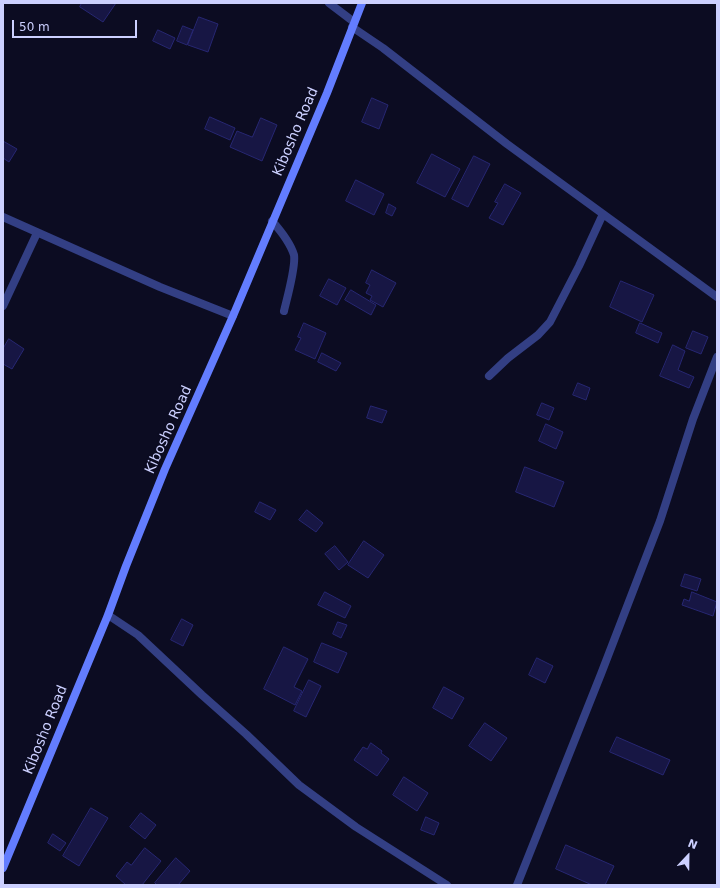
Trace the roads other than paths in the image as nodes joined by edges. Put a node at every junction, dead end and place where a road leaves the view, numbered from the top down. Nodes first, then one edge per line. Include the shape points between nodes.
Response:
1 (329, 3) edge
2 (362, 3) edge
3 (353, 25) junction
4 (603, 214) junction
5 (3, 217) edge
6 (272, 221) junction
7 (37, 233) junction
8 (717, 297) edge
9 (3, 306) edge
10 (284, 311) dead end
11 (233, 316) junction
12 (717, 356) edge
13 (489, 376) dead end
14 (108, 615) junction
15 (3, 868) edge
16 (446, 885) edge
17 (517, 885) edge

1 - 3 street
2 - 3 street, Kibosho Road
3 - 4 street via 507,144
3 - 6 street, Kibosho Road
4 - 8 street
4 - 13 street via 550,322
5 - 7 street
6 - 10 street via 294,256
6 - 11 street, Kibosho Road
7 - 9 street
7 - 11 street
11 - 14 street, Kibosho Road via 165,469
12 - 17 street via 693,419 660,521
14 - 15 street, Kibosho Road
14 - 16 street via 138,634 299,785 356,827

